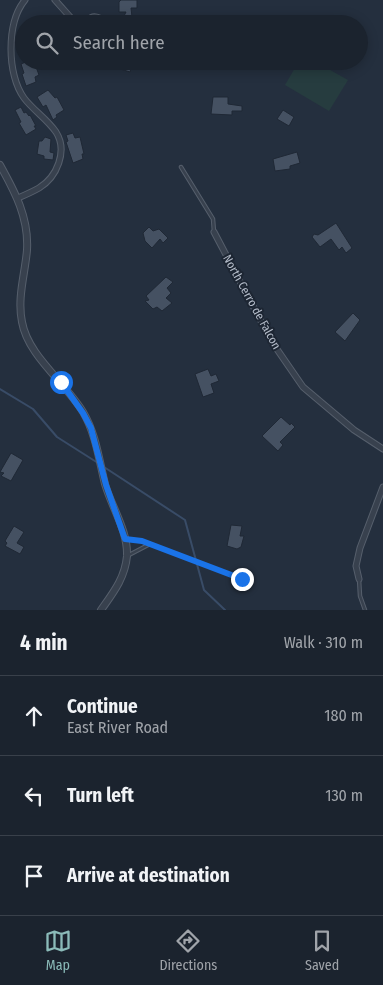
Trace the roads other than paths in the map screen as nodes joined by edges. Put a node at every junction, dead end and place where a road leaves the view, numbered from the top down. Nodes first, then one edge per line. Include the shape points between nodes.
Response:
1 (25, 0) edge
2 (55, 0) edge
3 (17, 15) edge
4 (68, 15) edge
5 (15, 19) edge
6 (0, 165) edge
7 (181, 167) dead end
8 (18, 198) junction
9 (214, 232) joint
10 (383, 449) edge
11 (383, 487) edge
12 (125, 539) junction
13 (150, 544) junction
14 (126, 556) junction
15 (242, 579) dead end
16 (359, 579) joint
17 (101, 610) edge
18 (365, 610) edge

1 - 3 street
2 - 4 street
5 - 8 street via 10,43 12,69 23,97 56,132 61,154 54,174 47,182
6 - 8 street
7 - 9 lane via 213,219
8 - 12 street via 27,237 20,304 22,323 34,350 66,387 91,428
9 - 10 street, North Cerro de Falcon via 272,342 302,386 354,430
11 - 16 street via 360,548 356,566
12 - 13 lane
12 - 14 street
13 - 14 lane
13 - 15 lane
14 - 17 street via 121,580
16 - 18 lane

